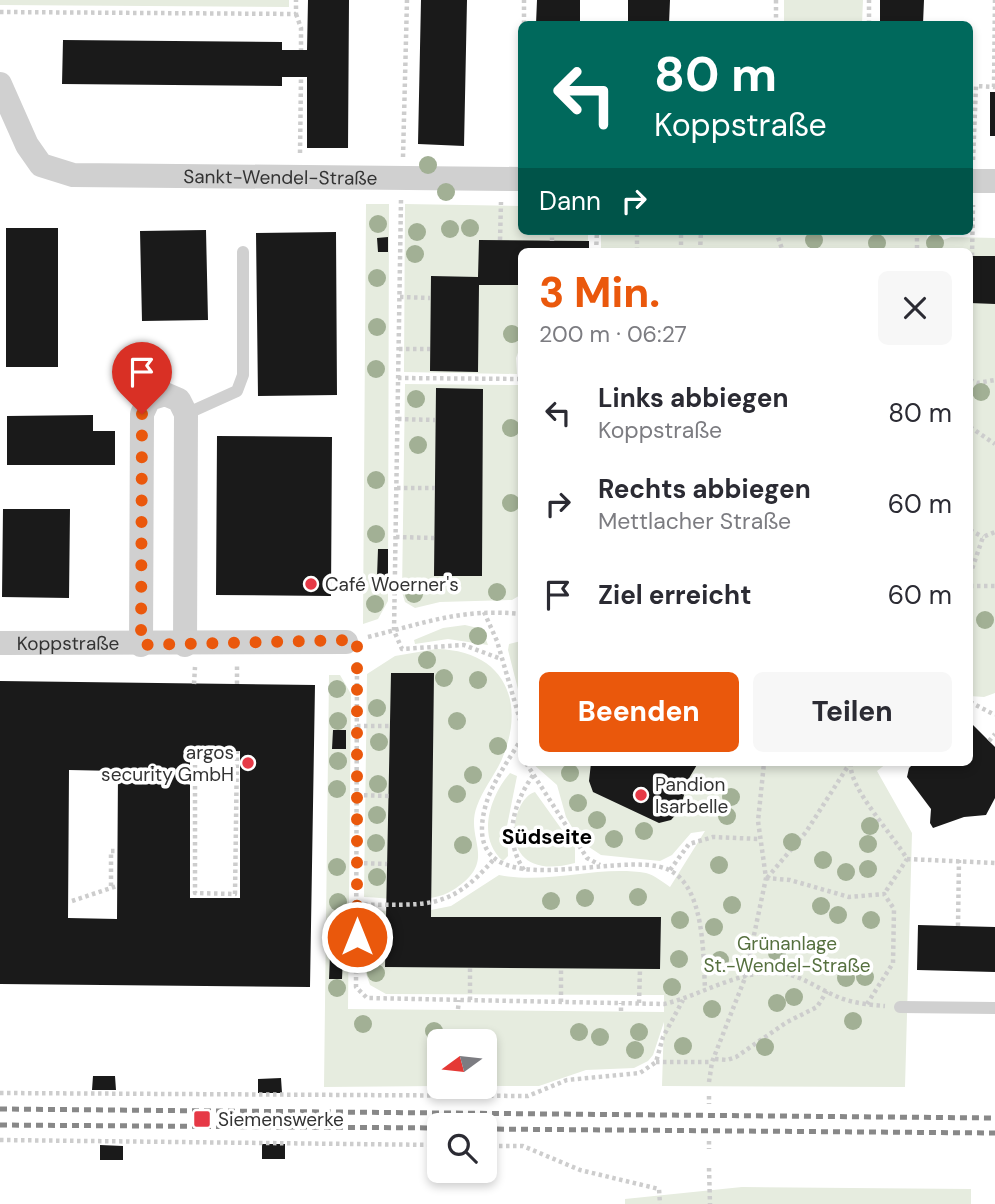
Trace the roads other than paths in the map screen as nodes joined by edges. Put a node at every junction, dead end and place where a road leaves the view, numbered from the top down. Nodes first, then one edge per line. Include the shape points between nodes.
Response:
1 (0, 84) edge
2 (518, 179) edge
3 (995, 181) edge
4 (973, 183) edge
5 (243, 252) dead end
6 (186, 414) junction
7 (352, 641) road end
8 (0, 643) edge
9 (141, 645) junction
10 (185, 645) junction
11 (900, 1007) road end
12 (995, 1008) edge

1 - 2 street, Sankt-Wendel-Straße via 26,145 41,165 73,175
3 - 4 street
5 - 6 lane via 243,375 237,391
6 - 9 street via 179,400 164,394 149,399 142,414
6 - 10 street
7 - 10 street, Koppstraße
8 - 9 street, Koppstraße
9 - 10 street, Koppstraße
11 - 12 lane

